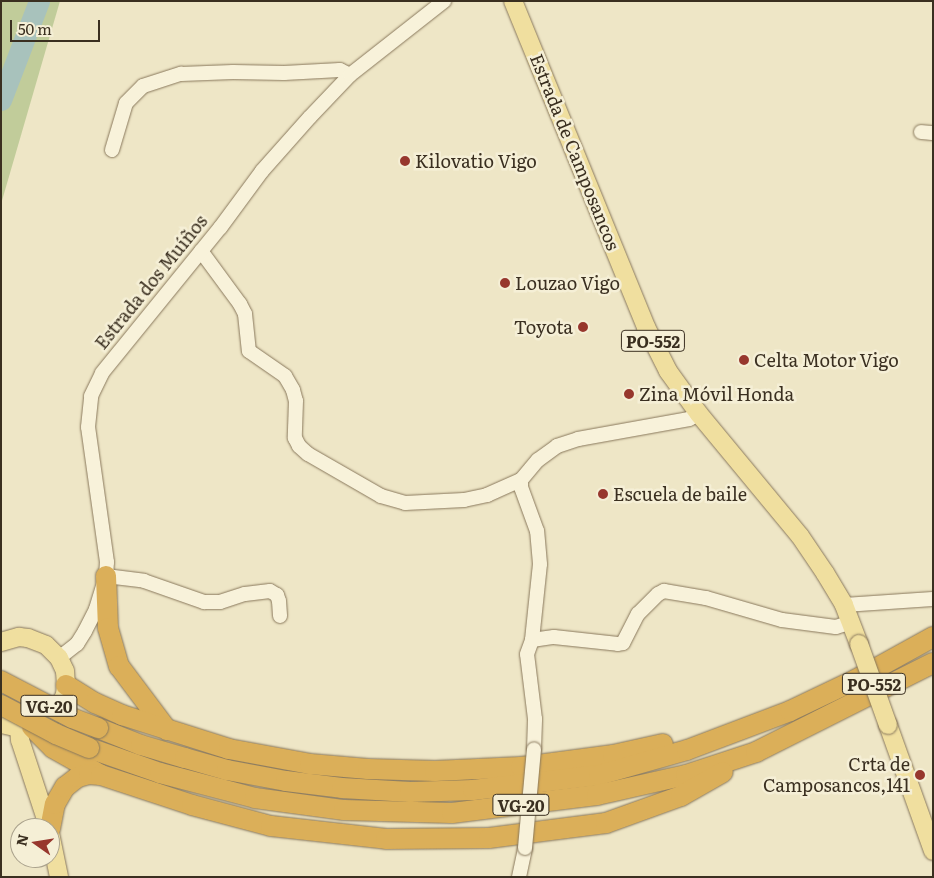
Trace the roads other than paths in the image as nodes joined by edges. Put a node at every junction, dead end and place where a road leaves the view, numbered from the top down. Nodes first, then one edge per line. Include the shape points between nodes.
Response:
1 (444, 1) edge
2 (514, 1) edge
3 (350, 75) junction
4 (112, 150) dead end
5 (201, 251) junction
6 (699, 414) junction
7 (521, 480) junction
8 (106, 576) junction
9 (933, 599) edge
10 (844, 605) junction
11 (280, 616) dead end
12 (851, 622) junction
13 (933, 637) edge
14 (532, 640) junction
15 (1, 642) edge
16 (60, 658) junction
17 (933, 663) edge
18 (1, 681) edge
19 (66, 686) junction
20 (1, 705) edge
21 (790, 712) junction
22 (1, 724) edge
23 (25, 728) junction
24 (167, 730) junction
25 (756, 752) junction
26 (101, 774) junction
27 (46, 818) edge
28 (52, 818) edge
29 (933, 851) edge
30 (519, 877) edge

1 - 3 street, Estrada dos Muíños
2 - 6 main road, Estrada de Camposancos / PO-552 via 646,327 668,371
3 - 4 street via 340,70 284,74 181,74 143,86 126,103
3 - 5 street, Estrada dos Muíños via 262,171
5 - 7 street via 240,304 249,351 285,376 293,390 296,438 308,454 381,496 405,503 464,500 487,495
5 - 8 street, Estrada dos Muíños via 102,373 91,396 90,444 107,562
6 - 7 street via 689,419 578,439 557,446 538,460
6 - 10 main road, Estrada de Camposancos / PO-552 via 800,536
7 - 14 street via 537,530 540,564
8 - 11 street via 144,581 204,602 220,602 270,590 277,595
8 - 16 street, Estrada dos Muíños via 85,631 77,644
8 - 24 highway via 108,628 119,666
9 - 10 street
10 - 12 main road, Estrada de Camposancos / PO-552
12 - 14 street via 836,627 782,620 706,598 664,591 638,614 623,643 554,638
12 - 29 main road, Estrada de Camposancos / PO-552, bridge
13 - 21 highway, VG-20
14 - 30 street, bridge via 527,664 535,719 534,748 525,848
15 - 16 main road via 18,637 38,640
16 - 19 main road
17 - 25 highway, VG-20
18 - 21 highway, VG-20, bridge via 72,718 141,745 227,770 342,788 410,792 473,790 599,775 687,750
19 - 23 main road via 56,712 41,724
19 - 24 highway via 94,703
20 - 25 highway, VG-20, bridge via 56,734 160,773 255,798 344,810 452,813 597,795 686,775
21 - 24 highway via 772,711 687,739 613,755 521,767 435,771 310,764 229,749
22 - 23 main road
23 - 26 highway via 53,748
23 - 27 main road via 20,740
25 - 26 highway via 681,796 606,824 489,838 386,839 271,826 192,805
26 - 28 highway via 78,777 65,787 55,804

